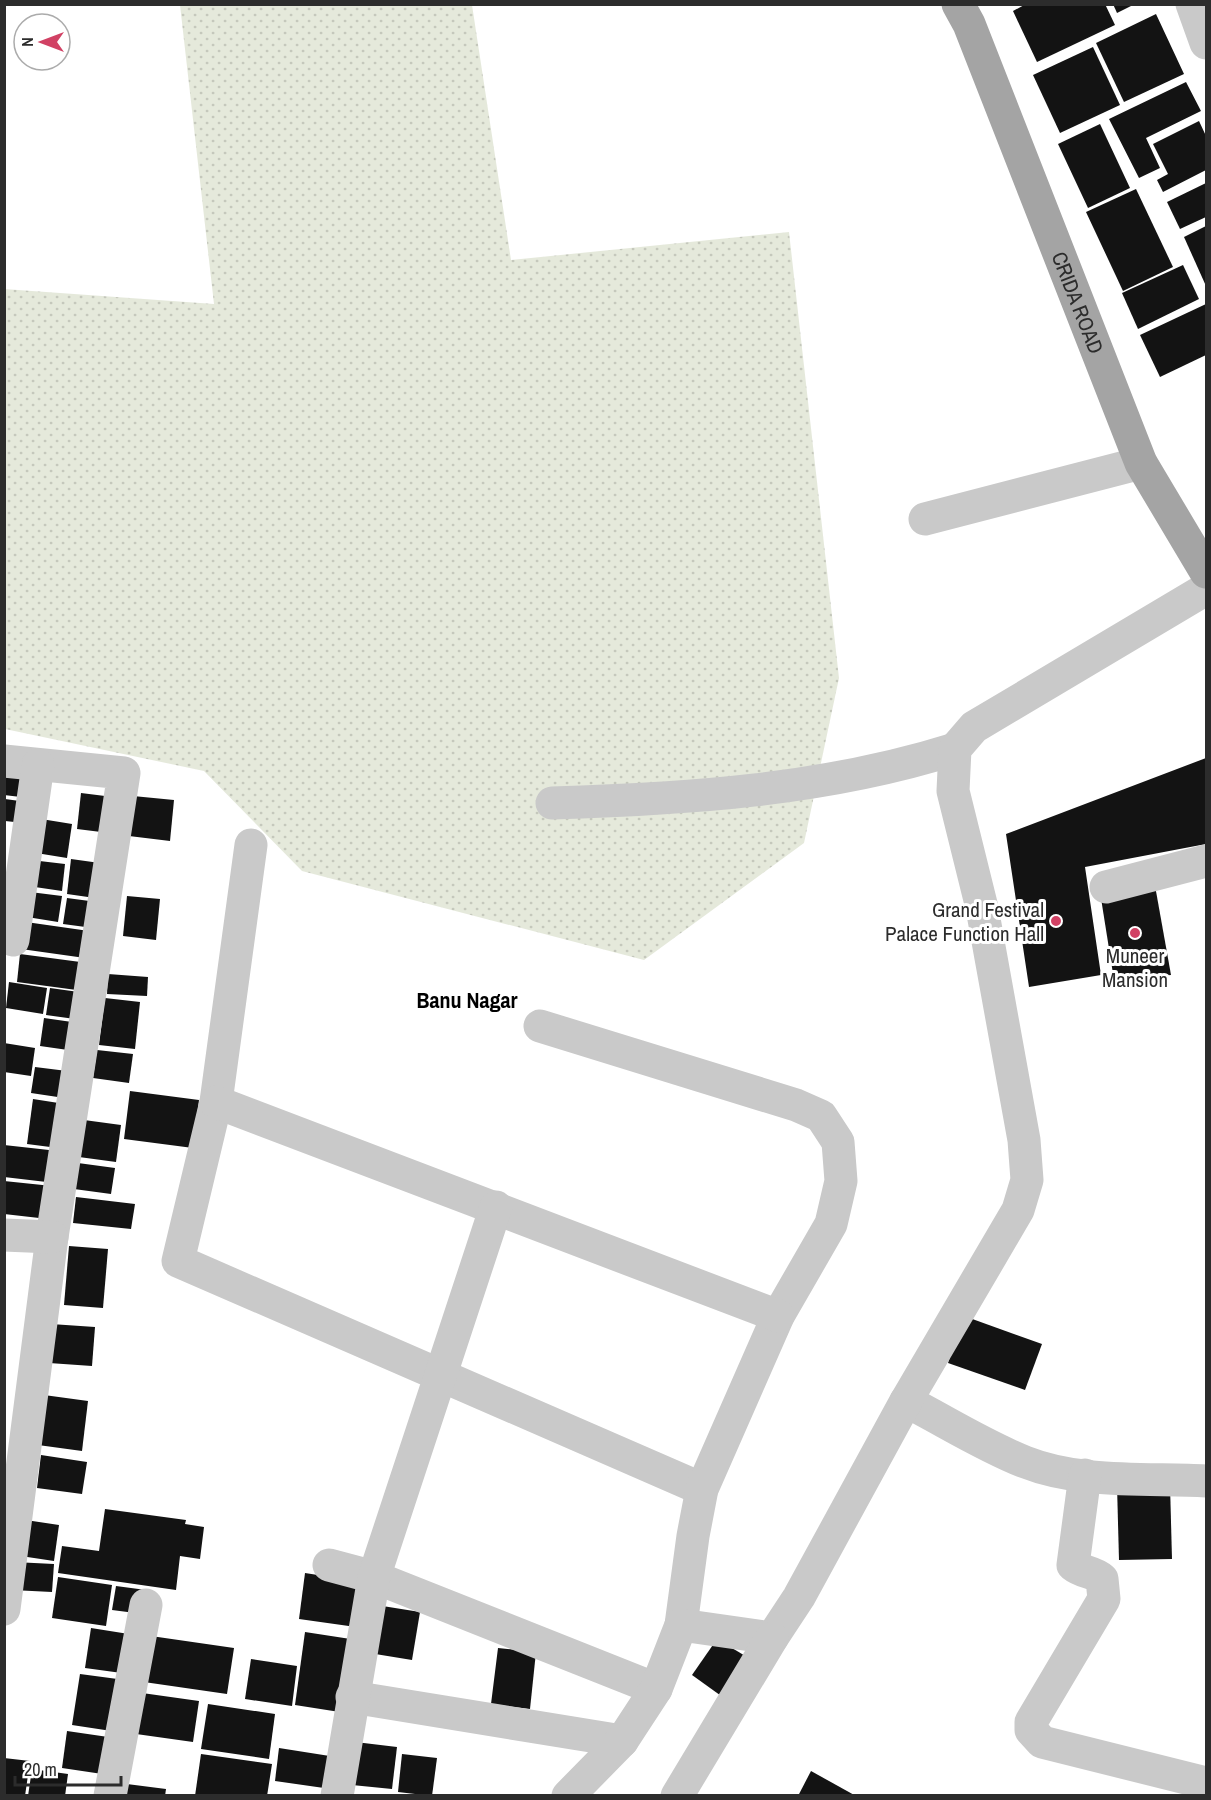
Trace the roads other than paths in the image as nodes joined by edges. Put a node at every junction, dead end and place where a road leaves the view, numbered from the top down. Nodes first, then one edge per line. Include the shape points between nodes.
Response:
1 (1192, 4) edge
2 (966, 11) edge
3 (1206, 43) edge
4 (1141, 463) junction
5 (925, 519) dead end
6 (1206, 572) edge
7 (1206, 589) edge
8 (954, 749) junction
9 (4, 761) edge
10 (38, 765) junction
11 (552, 803) dead end
12 (250, 845) dead end
13 (1206, 861) edge
14 (1106, 886) dead end
15 (13, 940) dead end
16 (540, 1026) dead end
17 (216, 1102) junction
18 (496, 1207) junction
19 (4, 1235) edge
20 (52, 1237) junction
21 (778, 1316) junction
22 (440, 1373) junction
23 (906, 1401) junction
24 (1085, 1475) junction
25 (1206, 1481) edge
26 (702, 1489) junction
27 (329, 1565) dead end
28 (374, 1577) junction
29 (146, 1605) dead end
30 (4, 1609) edge
31 (681, 1625) junction
32 (772, 1638) junction
33 (656, 1689) junction
34 (352, 1697) junction
35 (622, 1741) junction
36 (1206, 1783) edge
37 (342, 1795) edge
38 (110, 1796) edge
39 (568, 1796) edge
40 (677, 1796) edge

1 - 3 street
2 - 4 main road, CRIDA ROAD
4 - 5 street
4 - 6 main road, CRIDA ROAD
7 - 8 street via 974,727
8 - 11 street via 895,768 828,781 624,801
8 - 23 street via 953,791 982,908 1024,1140 1027,1180 1018,1210
9 - 10 street
10 - 15 street
10 - 20 street via 124,773
12 - 17 street
13 - 14 street
16 - 21 street via 821,1116 838,1142 841,1181 831,1224
17 - 18 street
17 - 22 street via 178,1261
18 - 21 street
18 - 22 street
19 - 20 street
20 - 30 street
21 - 26 street
22 - 26 street
22 - 28 street
23 - 24 street via 1024,1462
23 - 32 street via 799,1598
24 - 25 street
24 - 36 street via 1074,1565 1102,1580 1104,1599 1031,1722 1031,1730 1042,1742
26 - 31 street
27 - 28 street
28 - 33 street
28 - 34 street
29 - 38 street
31 - 32 street
31 - 33 street
32 - 40 street
33 - 35 street
34 - 35 street
34 - 37 street
35 - 39 street

